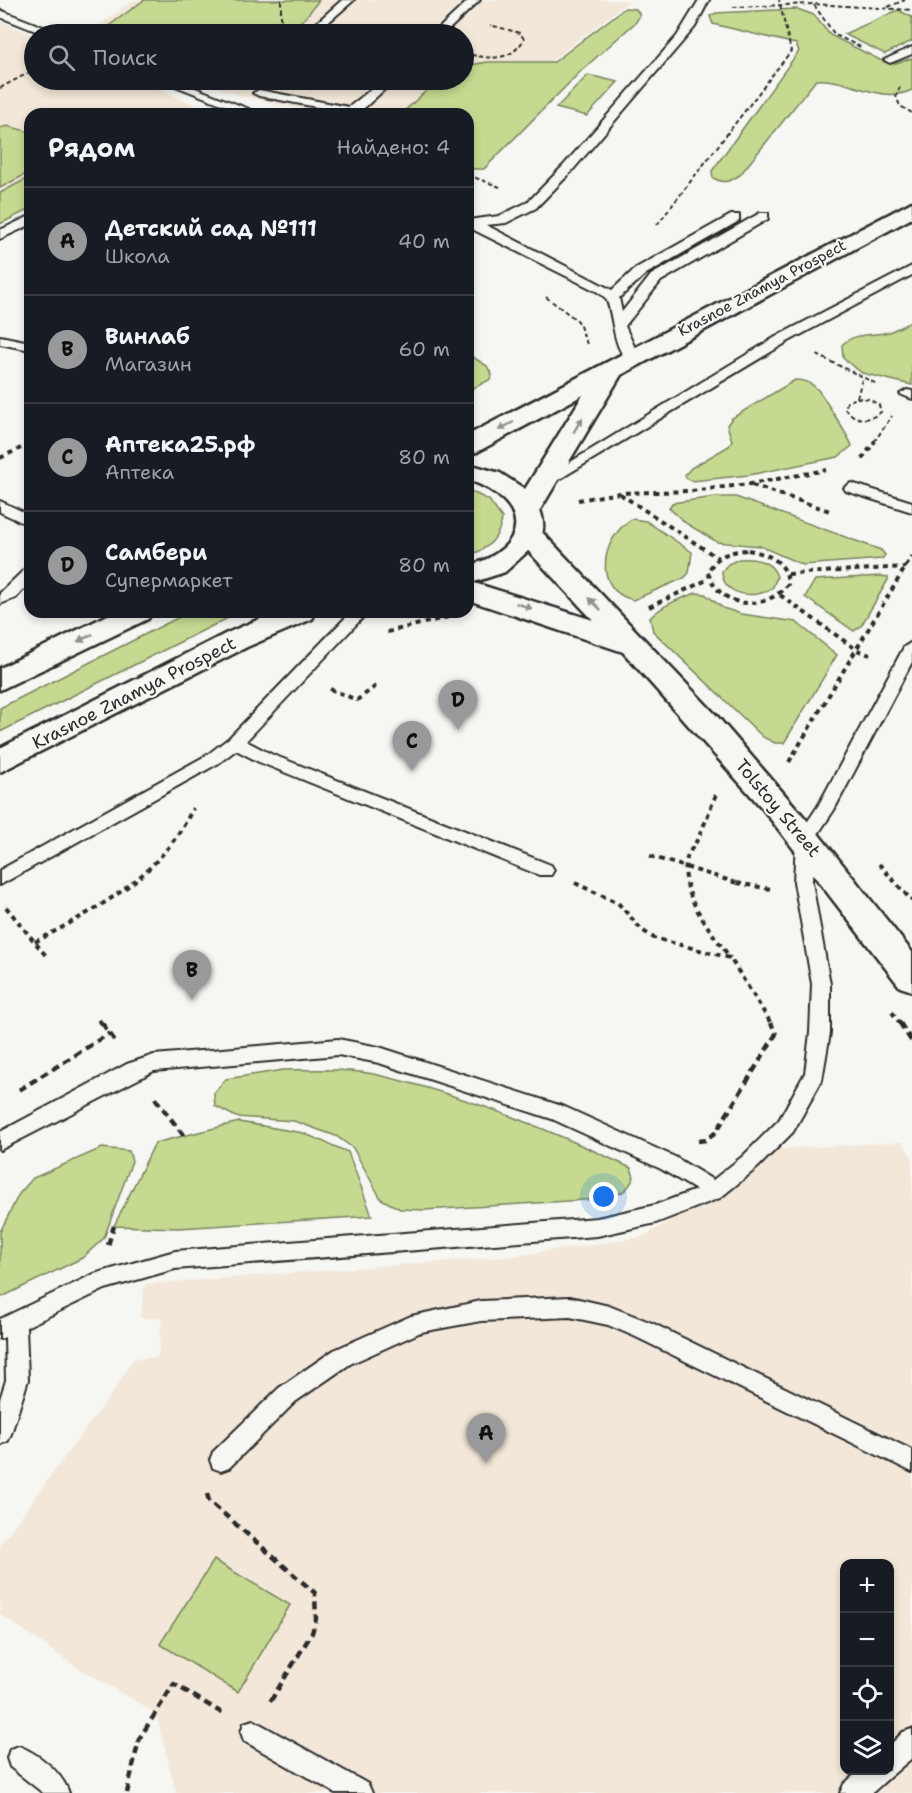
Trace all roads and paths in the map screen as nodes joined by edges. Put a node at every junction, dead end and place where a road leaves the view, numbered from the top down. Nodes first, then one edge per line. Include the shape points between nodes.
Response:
1 (281, 0) edge
2 (349, 0) edge
3 (475, 0) edge
4 (704, 0) edge
5 (786, 0) edge
6 (905, 0) edge
7 (780, 2) edge
8 (813, 4) junction
9 (887, 8) junction
10 (912, 10) edge
11 (0, 13) edge
12 (456, 18) junction
13 (27, 24) edge
14 (281, 24) edge
15 (321, 24) edge
16 (449, 24) edge
17 (912, 50) edge
18 (474, 56) edge
19 (890, 60) joint
20 (24, 75) edge
21 (904, 79) dead end
22 (0, 88) edge
23 (189, 90) edge
24 (257, 90) edge
25 (378, 90) edge
26 (259, 93) junction
27 (231, 108) edge
28 (244, 108) edge
29 (336, 108) edge
30 (357, 108) edge
31 (912, 113) edge
32 (912, 209) edge
33 (764, 216) dead end
34 (735, 218) dead end
35 (24, 223) edge
36 (474, 223) edge
37 (474, 226) edge
38 (655, 228) dead end
39 (0, 235) edge
40 (912, 270) edge
41 (542, 294) dead end
42 (612, 297) junction
43 (618, 326) junction
44 (0, 340) edge
45 (24, 345) edge
46 (589, 349) dead end
47 (813, 353) dead end
48 (622, 362) junction
49 (862, 379) junction
50 (910, 394) edge
51 (857, 398) junction
52 (474, 443) edge
53 (21, 448) dead end
54 (0, 458) edge
55 (859, 464) junction
56 (474, 474) edge
57 (543, 483) junction
58 (750, 484) junction
59 (851, 488) junction
60 (620, 493) junction
61 (0, 506) edge
62 (573, 507) dead end
63 (912, 507) edge
64 (24, 518) edge
65 (528, 523) junction
66 (912, 556) edge
67 (718, 558) junction
68 (906, 567) junction
69 (474, 573) edge
70 (788, 574) junction
71 (24, 579) edge
72 (709, 579) junction
73 (474, 592) edge
74 (780, 595) junction
75 (0, 599) edge
76 (648, 607) dead end
77 (126, 618) edge
78 (288, 618) edge
79 (354, 618) edge
80 (439, 618) edge
81 (386, 632) dead end
82 (635, 646) junction
83 (912, 647) edge
84 (857, 650) junction
85 (902, 666) junction
86 (0, 680) edge
87 (321, 686) dead end
88 (376, 686) dead end
89 (234, 742) junction
90 (0, 761) edge
91 (787, 765) dead end
92 (718, 791) dead end
93 (195, 804) dead end
94 (805, 838) junction
95 (650, 856) dead end
96 (545, 870) dead end
97 (0, 878) edge
98 (574, 882) dead end
99 (736, 883) dead end
100 (0, 899) edge
101 (35, 942) junction
102 (47, 957) dead end
103 (729, 958) junction
104 (912, 977) edge
105 (886, 1003) dead end
106 (110, 1033) dead end
107 (912, 1042) edge
108 (134, 1070) junction
109 (10, 1095) dead end
110 (184, 1136) dead end
111 (694, 1141) dead end
112 (0, 1142) edge
113 (713, 1192) junction
114 (7, 1325) edge
115 (17, 1380) junction
116 (0, 1398) edge
117 (0, 1434) edge
118 (221, 1460) dead end
119 (912, 1461) edge
120 (210, 1501) dead end
121 (253, 1732) junction
122 (912, 1741) edge
123 (894, 1757) edge
124 (19, 1758) dead end
125 (873, 1775) edge
126 (56, 1793) edge
127 (127, 1793) edge
128 (359, 1793) edge
129 (853, 1793) edge

1 - 14 path
2 - 15 lane
3 - 12 lane
4 - 36 lane via 681,38 532,205 502,220
5 - 7 path
6 - 9 path
7 - 8 path
7 - 38 path via 791,51
8 - 9 path
8 - 19 path via 835,35
9 - 10 path
11 - 13 lane
12 - 16 lane
12 - 18 path via 520,33 524,39 511,55 488,59
17 - 19 lane
20 - 22 path
21 - 31 path via 896,96 900,106
23 - 27 lane
24 - 26 lane
25 - 30 lane
26 - 28 lane
26 - 29 lane
32 - 48 main road, Krasnoe Znamya Prospect
33 - 43 lane via 656,278
34 - 42 lane via 641,271
35 - 39 lane
37 - 42 lane via 503,237
40 - 57 lane via 784,338
41 - 46 path via 578,321
42 - 43 lane
43 - 48 lane
44 - 45 lane
47 - 49 path
48 -> 52 main road, Krasnoe Znamya Prospect
57 -> 48 main road
49 - 50 path
49 - 51 path
50 - 55 path
51 - 51 path via 869,399 879,405 881,412 863,420 851,416 845,409 847,402
53 - 54 path
55 - 58 path
55 - 59 path
56 - 65 main road, Tolstoy Street via 504,484 518,495
57 - 65 main road
58 - 59 path via 831,512
58 - 60 path
59 - 63 lane
60 - 62 path via 575,501
60 - 67 path
61 - 64 lane
65 - 69 main road via 516,551 495,566
82 -> 65 main road, Tolstoy Street
66 - 68 path
67 - 70 path via 733,551 758,552 779,562
67 - 72 path via 709,569
68 - 70 path
68 - 84 path
70 - 74 path via 788,584
71 - 75 lane
72 - 74 path via 720,594 738,602 759,603
72 - 76 path
73 -> 82 main road
74 - 84 path
77 -> 86 main road
78 - 90 main road, Krasnoe Znamya Prospect via 237,640
79 - 89 lane
80 - 81 path
82 - 94 main road, Tolstoy Street
83 - 85 lane
84 - 85 path
84 - 91 path
85 - 94 lane via 825,810
87 - 88 path via 357,700
89 - 96 lane
89 - 97 lane via 213,759
92 - 103 path via 687,857 685,872 696,903
93 - 101 path via 185,828 135,883
94 - 104 main road, Tolstoy Street
94 - 113 lane via 803,882 821,984 815,1074 786,1126
95 - 99 path, bridge
98 - 103 path via 618,903 654,938
100 - 101 path
101 - 102 path
103 - 111 path via 776,1034 716,1132 707,1140
105 - 107 path
106 - 109 path
108 - 110 path
108 - 112 lane
108 - 113 lane via 154,1064 271,1051 338,1047 379,1055 558,1113 668,1163
113 - 114 lane via 656,1214 597,1227 176,1260 101,1281
114 - 115 lane
115 - 116 lane
115 - 117 lane
118 - 119 lane via 287,1395 342,1357 419,1323 481,1311 570,1307 644,1330
120 - 121 path via 315,1593 312,1632
121 - 127 path via 174,1684 139,1739
121 - 128 lane
122 - 123 lane
124 - 126 lane via 54,1786
125 - 129 lane

